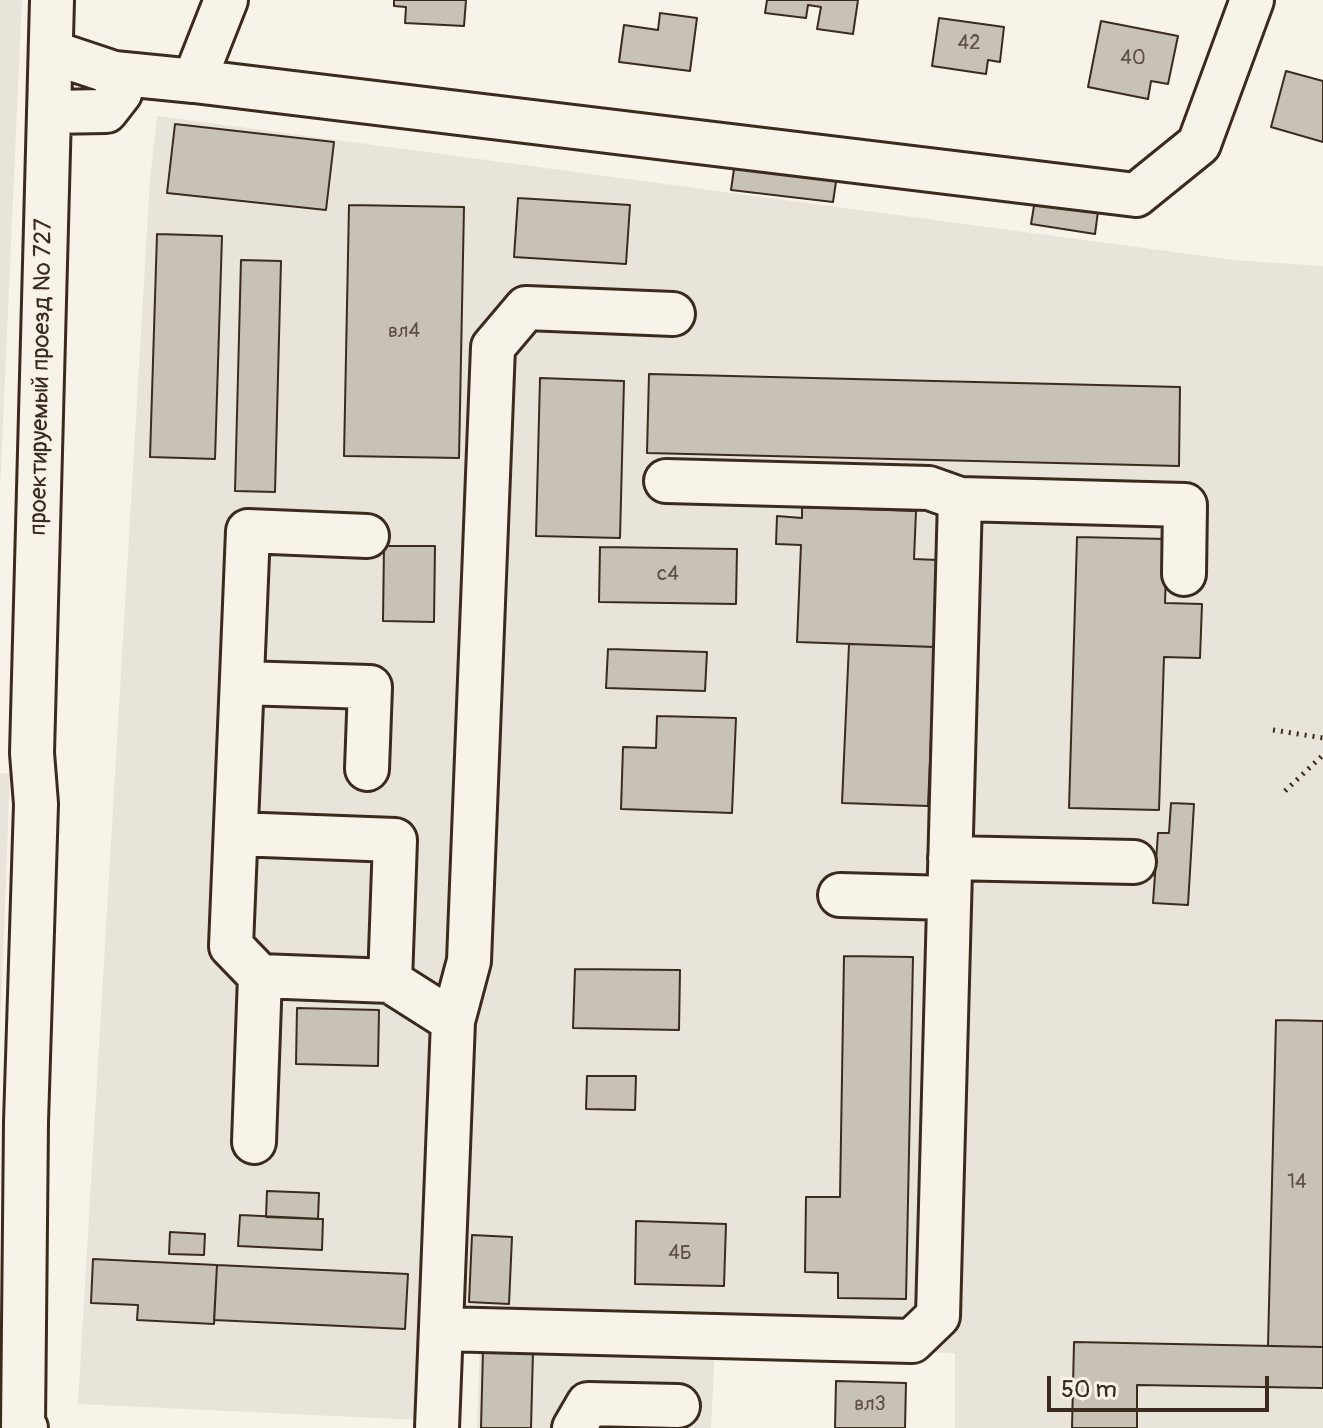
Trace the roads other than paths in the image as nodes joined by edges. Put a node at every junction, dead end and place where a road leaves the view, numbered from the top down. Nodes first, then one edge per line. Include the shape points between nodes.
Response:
1 (52, 0) edge
2 (226, 0) edge
3 (1252, 0) edge
4 (51, 52) junction
5 (114, 73) junction
6 (194, 81) junction
7 (49, 112) junction
8 (673, 314) dead end
9 (666, 481) dead end
10 (960, 499) junction
11 (367, 536) dead end
12 (1184, 574) dead end
13 (242, 683) junction
14 (367, 769) dead end
15 (236, 834) junction
16 (1134, 862) dead end
17 (950, 878) junction
18 (840, 895) dead end
19 (260, 976) junction
20 (390, 981) junction
21 (453, 1021) junction
22 (13, 1122) edge
23 (254, 1142) dead end
24 (441, 1329) junction
25 (678, 1406) dead end
26 (26, 1428) edge
27 (437, 1428) edge
28 (574, 1428) edge

1 - 4 street, проектируемый проезд № 727
2 - 6 street
3 - 6 street via 1199,144 1136,195
4 - 5 street
4 - 7 street, проектируемый проезд № 727
5 - 6 street
5 - 7 street via 120,93 106,111
7 - 22 street, проектируемый проезд № 727 via 32,753 36,804
8 - 21 street via 526,308 493,347 469,961
9 - 10 street via 929,488
10 - 12 street via 1185,505
10 - 17 street
11 - 13 street via 248,531
13 - 14 street via 370,687
13 - 15 street
15 - 19 street via 231,946
15 - 20 street via 395,840
16 - 17 street
17 - 18 street
17 - 24 street via 938,1316 912,1341
19 - 20 street
19 - 23 street
20 - 21 street
21 - 24 street
22 - 26 street, проектируемый проезд № 727
24 - 27 street
25 - 28 street via 588,1404

